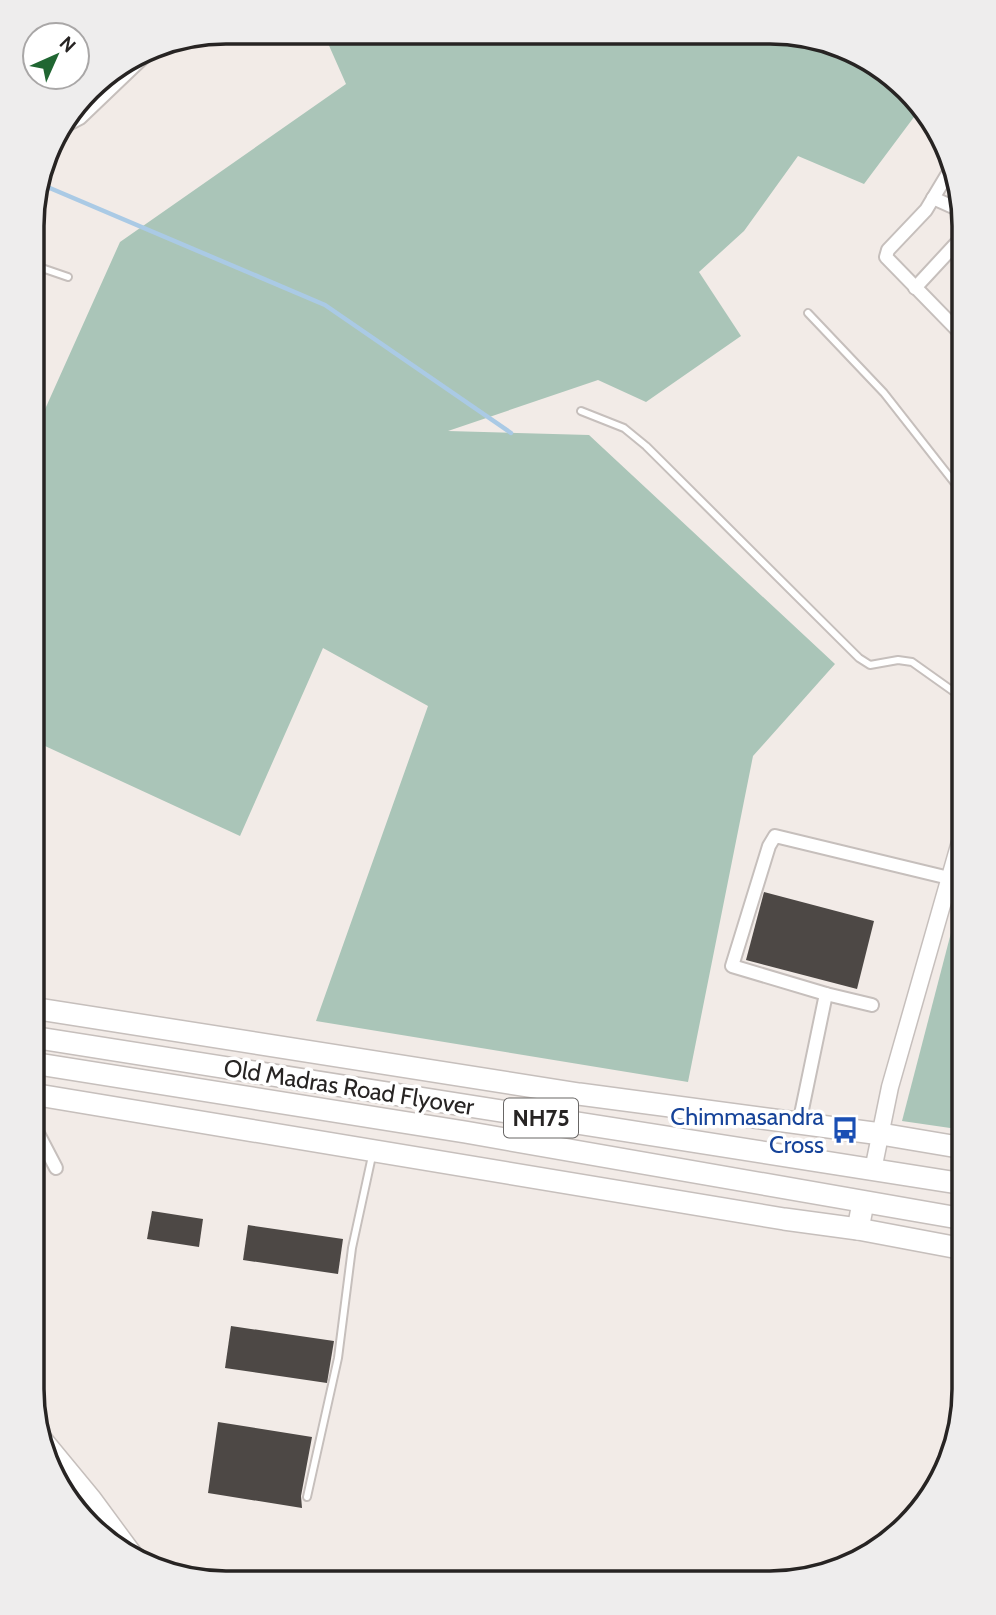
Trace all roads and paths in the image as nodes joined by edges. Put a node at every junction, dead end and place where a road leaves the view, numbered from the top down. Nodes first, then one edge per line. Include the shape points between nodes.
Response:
1 (128, 72) edge
2 (78, 119) edge
3 (946, 177) edge
4 (933, 198) junction
5 (951, 206) edge
6 (952, 248) edge
7 (44, 269) edge
8 (68, 277) dead end
9 (915, 288) junction
10 (808, 313) dead end
11 (952, 325) edge
12 (581, 411) dead end
13 (952, 480) edge
14 (952, 690) edge
15 (952, 879) edge
16 (952, 895) edge
17 (826, 994) junction
18 (872, 1005) dead end
19 (44, 1010) edge
20 (44, 1039) edge
21 (44, 1065) edge
22 (44, 1096) edge
23 (799, 1124) junction
24 (881, 1133) junction
25 (44, 1145) edge
26 (952, 1146) edge
27 (373, 1151) junction
28 (56, 1168) dead end
29 (873, 1170) junction
30 (952, 1182) edge
31 (863, 1203) junction
32 (952, 1217) edge
33 (858, 1229) junction
34 (952, 1247) edge
35 (67, 1477) edge
36 (307, 1497) dead end
37 (118, 1536) edge

1 - 2 street
3 - 4 street
4 - 5 street
4 - 9 street via 886,253
6 - 9 street
7 - 8 lane
9 - 11 street
10 - 13 lane via 884,393
12 - 14 lane via 624,428 646,446 859,658 870,665 912,662
15 - 17 street via 775,836 768,846 733,966
16 - 24 street via 890,1087
17 - 18 street
17 - 23 street
19 - 23 main road
20 - 29 main road, Old Madras Road Flyover / NH75
21 - 31 main road, Old Madras Road Flyover / NH75 via 465,1132
22 - 27 main road
23 - 24 main road
24 - 26 main road
24 - 29 street
25 - 28 street
27 - 33 main road
27 - 36 lane via 352,1248 338,1358
29 - 30 main road, NH75
31 - 32 main road, NH75
31 - 33 main road
33 - 34 main road
35 - 37 street

